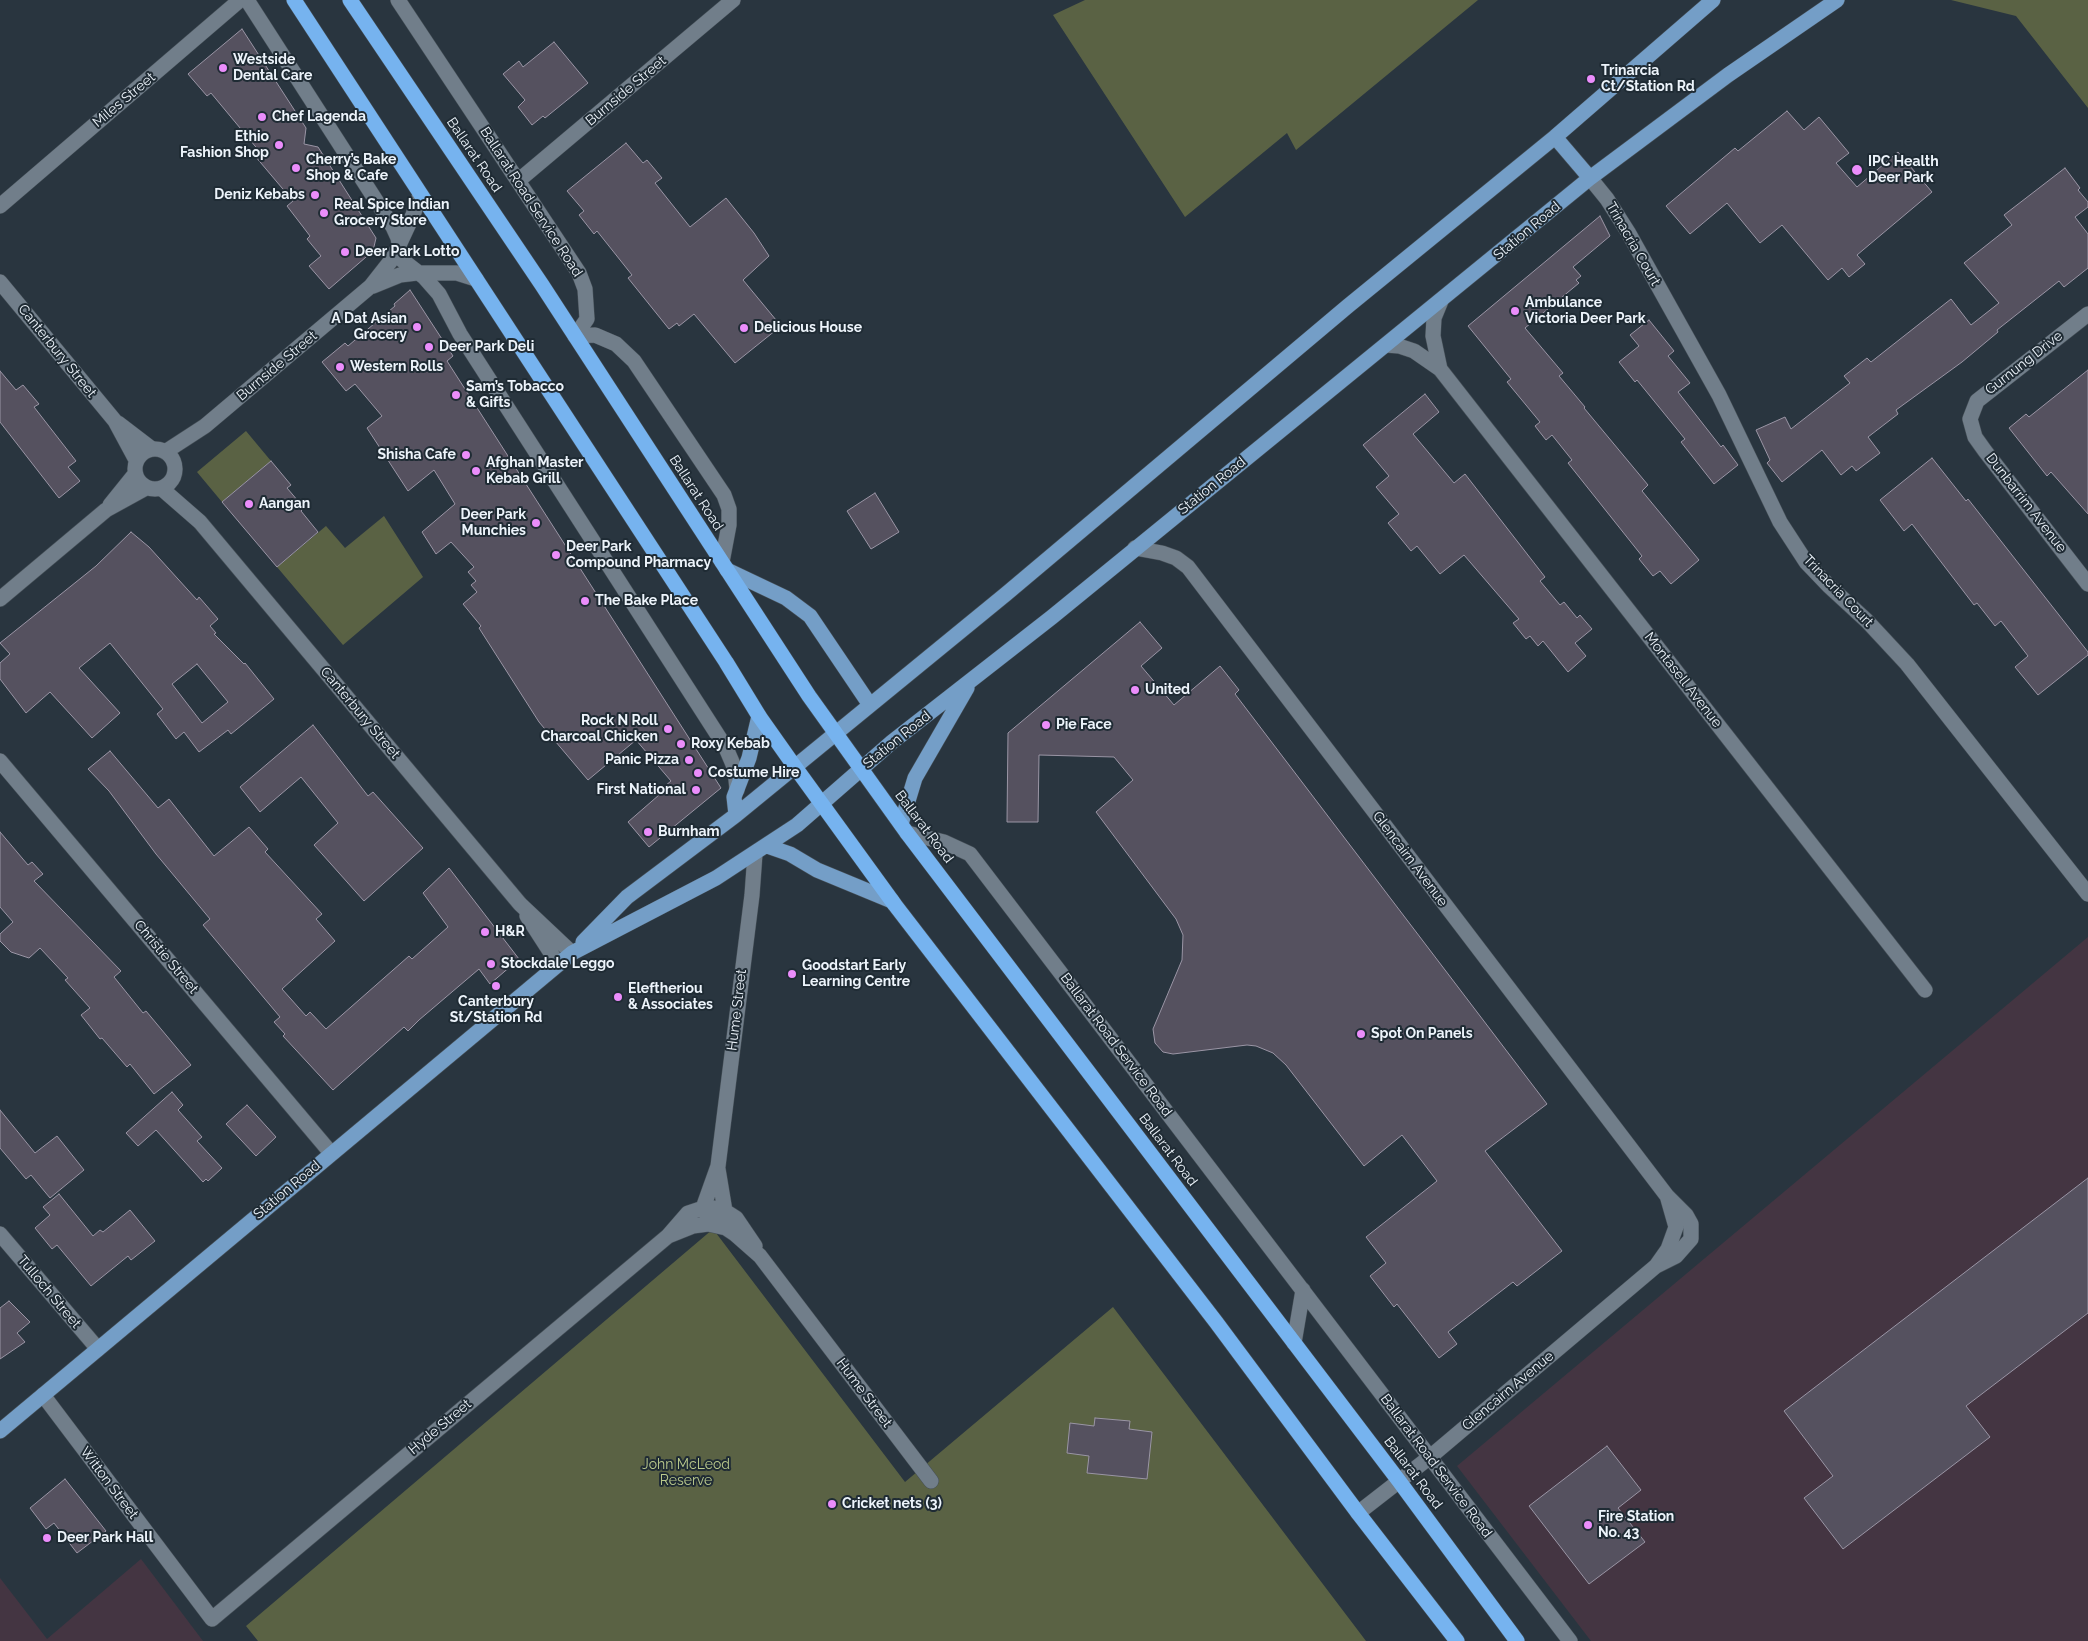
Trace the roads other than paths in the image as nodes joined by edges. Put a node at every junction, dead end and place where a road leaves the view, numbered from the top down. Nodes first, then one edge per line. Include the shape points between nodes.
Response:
1 (240, 0) edge
2 (247, 0) edge
3 (294, 0) edge
4 (350, 0) edge
5 (398, 0) edge
6 (733, 0) edge
7 (1713, 0) edge
8 (1837, 0) edge
9 (1555, 137) junction
10 (1590, 178) junction
11 (518, 181) junction
12 (420, 195) junction
13 (2, 203) edge
14 (399, 244) junction
15 (417, 273) junction
16 (476, 279) junction
17 (0, 282) edge
18 (371, 286) junction
19 (1441, 301) junction
20 (2088, 314) edge
21 (575, 336) junction
22 (1386, 345) junction
23 (1440, 370) junction
24 (1970, 419) joint
25 (115, 420) junction
26 (136, 467) junction
27 (162, 470) junction
28 (106, 510) junction
29 (1134, 548) junction
30 (724, 566) junction
31 (2088, 584) edge
32 (0, 598) edge
33 (971, 680) junction
34 (870, 705) junction
35 (759, 716) junction
36 (835, 732) junction
37 (0, 761) edge
38 (795, 766) junction
39 (862, 769) junction
40 (737, 790) junction
41 (822, 805) junction
42 (736, 815) junction
43 (904, 828) junction
44 (761, 850) junction
45 (2088, 894) edge
46 (892, 901) junction
47 (520, 904) junction
48 (573, 952) junction
49 (558, 964) junction
50 (1925, 990) dead end
51 (331, 1153) junction
52 (718, 1166) junction
53 (703, 1208) junction
54 (725, 1211) junction
55 (712, 1224) junction
56 (0, 1234) edge
57 (668, 1236) junction
58 (760, 1256) junction
59 (1303, 1290) junction
60 (1294, 1343) junction
61 (98, 1349) junction
62 (43, 1395) junction
63 (0, 1432) edge
64 (1430, 1457) junction
65 (931, 1481) dead end
66 (1399, 1481) junction
67 (1358, 1513) junction
68 (212, 1619) joint
69 (1457, 1641) edge
70 (1517, 1641) edge
71 (1570, 1641) edge

1 - 13 street, Miles Street
2 - 14 street via 393,226
3 - 12 highway
4 - 21 highway, Ballarat Road
5 - 11 street, Ballarat Road Service Road
6 - 11 street, Burnside Street
7 - 9 main road, Station Road
8 - 10 main road, Station Road via 1728,75
9 - 10 main road
9 - 34 main road, Station Road
10 - 19 main road, Station Road
10 - 45 street, Trinacria Court via 1632,241 1719,395 1780,522 1806,562 1907,664
11 - 21 street, Ballarat Road Service Road via 581,278 587,319
12 - 14 street, Burnside Street
12 - 16 highway
14 - 15 street via 402,260
14 - 18 street, Burnside Street
15 - 16 street, Burnside Street via 457,274
15 - 18 street, Burnside Street via 400,275
15 - 40 street via 438,294 460,334 726,748 735,769
16 - 35 highway
17 - 25 street, Canterbury Street
18 - 27 street, Burnside Street via 205,426
19 - 22 main road, Station Road
19 - 23 street, Montasell Avenue via 1434,318 1433,336
20 - 24 street, Gurnung Drive via 1977,401
21 - 30 highway, Ballarat Road
21 - 30 street via 595,335 616,344 634,361 724,495 729,509
22 - 23 street, Montasell Avenue via 1414,351
22 - 29 main road, Station Road
23 - 50 street, Montasell Avenue
24 - 31 street, Dunbarrim Avenue via 1975,437 1985,451
25 - 26 street, Canterbury Street
25 - 27 street, Canterbury Street
26 - 27 street, Canterbury Street
26 - 27 street, Burnside Street via 140,455
26 - 28 street, Burnside Street
27 - 28 street, Burnside Street
27 - 47 street, Canterbury Street via 200,522
28 - 32 street, Burnside Street
29 - 33 main road, Station Road
29 - 64 street, Glencairn Avenue via 1169,556 1188,567 1667,1196 1676,1227 1668,1249 1656,1266
30 - 34 main road via 786,598 810,616
30 - 36 highway, Ballarat Road
33 - 39 main road, Station Road
33 - 43 main road via 915,778
34 - 36 main road, Station Road
35 - 38 highway
35 - 40 main road
36 - 38 main road, Station Road
36 - 39 highway, Ballarat Road
37 - 51 street, Christie Street
38 - 41 highway
38 - 42 main road, Station Road
39 - 41 main road, Station Road
39 - 43 highway, Ballarat Road
40 - 42 main road via 734,797
41 - 44 main road, Station Road
41 - 46 highway
42 - 48 main road, Station Road via 627,898
43 - 59 street, Ballarat Road Service Road via 952,844 970,854
43 - 60 highway, Ballarat Road
44 - 46 main road via 790,854 817,870
44 - 48 main road, Station Road via 662,907
44 - 52 street, Hume Street via 745,946
46 - 67 highway via 1216,1322
47 - 48 street, Canterbury Street
47 - 49 street, Canterbury Street
48 - 49 main road, Station Road
49 - 51 main road, Station Road
51 - 61 main road, Station Road
52 - 53 street, Hume Street
52 - 54 street, Hume Street
53 - 54 street
53 - 55 street
53 - 57 street, Hyde Street via 685,1215
54 - 55 street
54 - 58 street, Hume Street via 745,1228
55 - 57 street, Hyde Street via 697,1225
55 - 58 street, Hume Street via 735,1234
56 - 61 street, Tulloch Street
57 - 68 street, Hyde Street
58 - 65 street, Hume Street
59 - 60 street
59 - 64 street, Ballarat Road Service Road
60 - 66 highway, Ballarat Road
61 - 62 main road, Station Road
62 - 63 main road, Station Road
62 - 68 street, Witton Street
64 - 66 street, Glencairn Avenue
64 - 71 street, Ballarat Road Service Road
66 - 67 street, Glencairn Avenue
66 - 70 highway, Ballarat Road
67 - 69 highway

